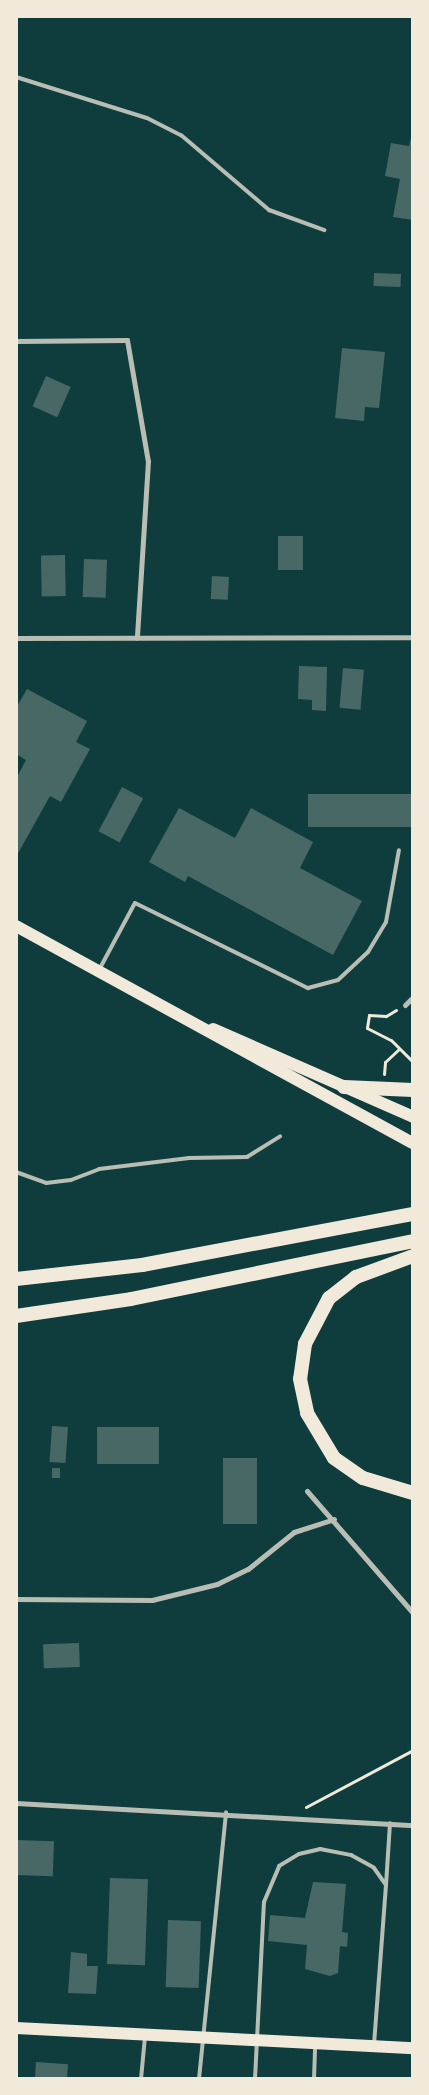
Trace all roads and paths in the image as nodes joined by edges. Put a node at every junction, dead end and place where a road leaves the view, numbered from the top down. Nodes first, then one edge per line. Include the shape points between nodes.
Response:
1 (16, 77) edge
2 (324, 230) dead end
3 (16, 340) edge
4 (413, 637) edge
5 (16, 638) edge
6 (136, 638) junction
7 (399, 850) dead end
8 (16, 926) edge
9 (98, 972) junction
10 (413, 997) edge
11 (406, 1005) joint
12 (182, 1019) junction
13 (398, 1050) junction
14 (413, 1062) edge
15 (383, 1080) dead end
16 (344, 1087) junction
17 (413, 1090) edge
18 (413, 1117) edge
19 (280, 1136) dead end
20 (413, 1143) edge
21 (16, 1172) edge
22 (413, 1214) edge
23 (412, 1241) edge
24 (413, 1256) edge
25 (16, 1279) edge
26 (16, 1316) edge
27 (307, 1491) dead end
28 (413, 1493) edge
29 (334, 1520) junction
30 (16, 1599) edge
31 (413, 1613) edge
32 (413, 1750) edge
33 (16, 1803) edge
34 (226, 1812) junction
35 (290, 1816) junction
36 (390, 1823) junction
37 (413, 1825) edge
38 (386, 1885) junction
39 (16, 2028) edge
40 (146, 2034) junction
41 (206, 2038) junction
42 (256, 2039) junction
43 (315, 2043) junction
44 (373, 2046) junction
45 (413, 2048) edge
46 (141, 2079) edge
47 (199, 2079) edge
48 (255, 2079) edge
49 (314, 2079) edge

1 - 2 lane via 156,122 181,135 269,210
3 - 6 street via 127,340 148,461
4 - 6 street
5 - 6 street
7 - 9 lane via 386,922 368,952 338,980 308,988 135,903
8 - 9 main road
9 - 12 main road
10 - 11 street
11 - 13 path via 386,1016 366,1018 367,1028 390,1040
12 - 16 main road via 237,1036
12 - 20 main road
13 - 14 path
13 - 15 path via 385,1062
16 - 17 highway
16 - 18 main road
19 - 21 lane via 247,1157 189,1158 99,1169 71,1180 46,1183
22 - 25 highway via 142,1265
23 - 26 highway via 131,1299
24 - 28 highway via 356,1277 329,1298 305,1344 300,1379 310,1421 334,1458 363,1478
27 - 29 street
29 - 30 street via 294,1532 233,1578 152,1600
29 - 31 street
32 - 35 path
33 - 34 street
34 - 35 street
34 - 41 lane
35 - 36 street
36 - 37 street
36 - 38 lane
38 - 42 lane via 374,1868 351,1855 320,1849 299,1854 280,1866 264,1902
38 - 44 lane
39 - 40 main road
40 - 41 main road
40 - 46 lane
41 - 42 main road
41 - 47 lane
42 - 43 main road
42 - 48 lane
43 - 44 main road
43 - 49 lane
44 - 45 main road

